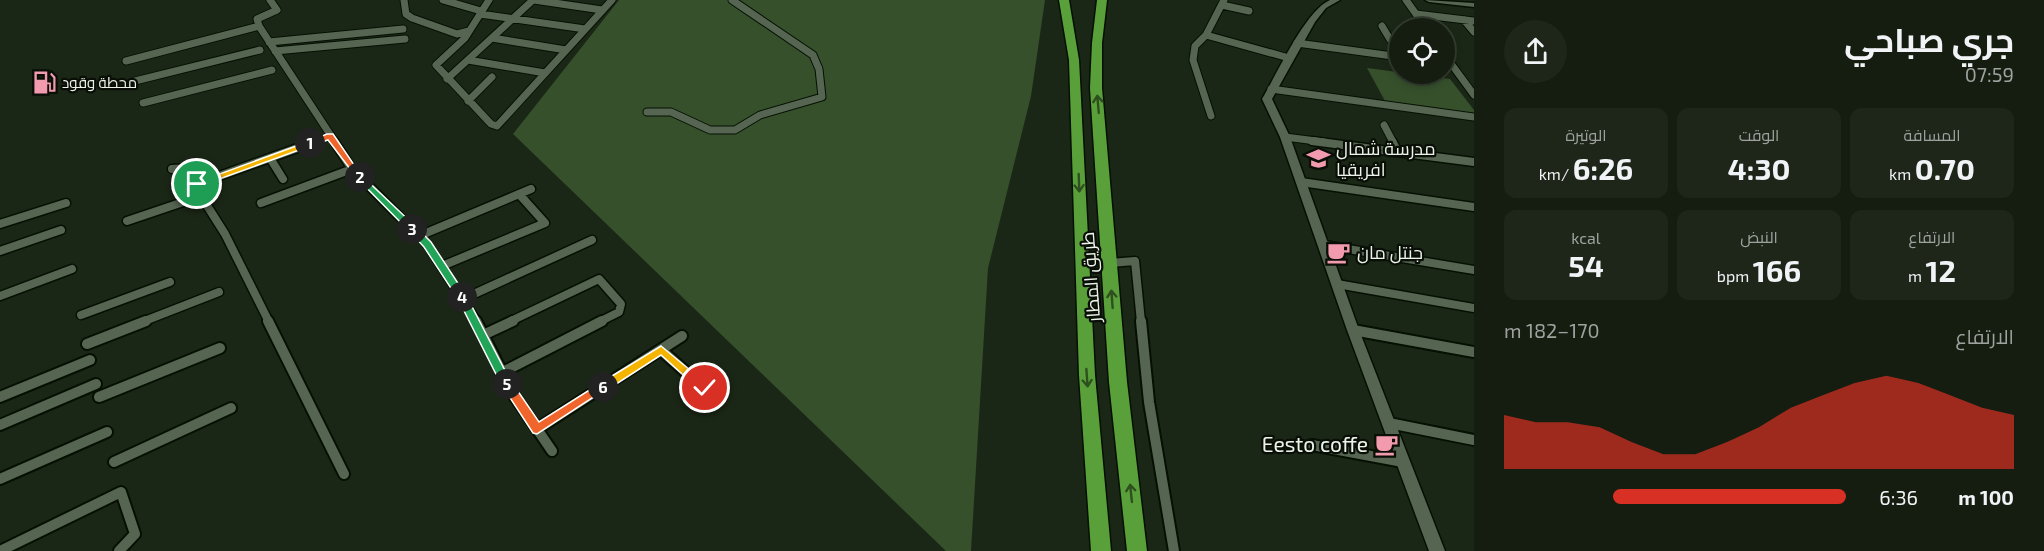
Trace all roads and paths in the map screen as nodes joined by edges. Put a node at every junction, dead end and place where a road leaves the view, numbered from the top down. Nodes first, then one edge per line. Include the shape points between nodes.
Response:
1 (270, 0) edge
2 (404, 0) edge
3 (443, 0) edge
4 (489, 0) edge
5 (534, 0) edge
6 (612, 0) edge
7 (732, 0) edge
8 (1064, 0) edge
9 (1102, 0) edge
10 (1336, 0) edge
11 (1406, 0) edge
12 (1429, 0) edge
13 (1223, 3) edge
14 (1474, 5) edge
15 (602, 10) junction
16 (1249, 11) dead end
17 (480, 12) junction
18 (1416, 14) junction
19 (1419, 18) edge
20 (513, 19) junction
21 (1464, 20) junction
22 (1474, 21) edge
23 (259, 26) junction
24 (1382, 26) dead end
25 (403, 29) dead end
26 (585, 29) junction
27 (1473, 30) edge
28 (469, 31) junction
29 (1206, 35) junction
30 (492, 38) junction
31 (1389, 38) edge
32 (405, 39) dead end
33 (269, 42) junction
34 (1297, 44) junction
35 (261, 50) dead end
36 (566, 50) junction
37 (275, 51) junction
38 (1389, 55) edge
39 (1289, 58) junction
40 (468, 60) junction
41 (126, 61) dead end
42 (1455, 69) edge
43 (272, 70) dead end
44 (545, 73) junction
45 (492, 77) dead end
46 (447, 79) junction
47 (135, 81) dead end
48 (1271, 89) junction
49 (1474, 95) edge
50 (468, 100) junction
51 (143, 103) dead end
52 (647, 112) dead end
53 (1211, 116) dead end
54 (1474, 117) edge
55 (1384, 125) dead end
56 (330, 136) junction
57 (1285, 137) junction
58 (1398, 152) junction
59 (270, 158) junction
60 (1474, 162) edge
61 (172, 169) dead end
62 (352, 169) junction
63 (283, 179) dead end
64 (1301, 182) junction
65 (197, 184) junction
66 (531, 189) dead end
67 (519, 194) junction
68 (201, 195) junction
69 (66, 203) dead end
70 (261, 203) dead end
71 (1474, 207) edge
72 (127, 221) dead end
73 (0, 224) edge
74 (61, 230) dead end
75 (419, 236) junction
76 (592, 240) dead end
77 (1324, 245) junction
78 (0, 250) edge
79 (1110, 263) junction
80 (442, 266) junction
81 (72, 269) dead end
82 (1474, 270) edge
83 (170, 282) dead end
84 (1337, 284) junction
85 (219, 292) dead end
86 (0, 296) edge
87 (463, 299) junction
88 (1474, 308) edge
89 (81, 315) dead end
90 (1353, 330) junction
91 (483, 335) junction
92 (682, 336) dead end
93 (87, 344) dead end
94 (220, 348) dead end
95 (661, 350) junction
96 (1474, 352) edge
97 (90, 360) dead end
98 (501, 373) junction
99 (96, 384) dead end
100 (705, 388) dead end
101 (0, 397) edge
102 (99, 397) dead end
103 (231, 408) dead end
104 (1389, 423) junction
105 (0, 425) edge
106 (537, 429) junction
107 (107, 432) dead end
108 (1474, 440) edge
109 (1311, 445) dead end
110 (552, 451) dead end
111 (114, 462) dead end
112 (1403, 462) junction
113 (344, 474) dead end
114 (0, 479) edge
115 (0, 551) edge
116 (119, 551) edge
117 (1101, 551) edge
118 (1137, 551) edge
119 (1174, 551) edge
120 (1437, 551) edge

1 - 23 street via 277,10 257,19
2 - 28 street via 406,14 412,18 457,33
3 - 17 street
4 - 17 street
5 - 15 street
5 - 20 street
6 - 15 street
7 - 52 street via 813,55 822,97 760,115 735,130 710,130 671,112
8 -> 117 highway, طريق المطار via 1074,60 1087,375
79 -> 9 highway, طريق المطار via 1096,76
10 - 34 street via 1318,11
11 - 18 street
12 - 14 street
13 - 16 street
13 - 29 street
15 - 26 street
17 - 20 street
17 - 28 street
18 - 19 street
18 - 21 street
20 - 26 street
20 - 30 street
21 - 22 street
21 - 27 street
23 - 33 street
23 - 41 street
24 - 31 street
25 - 33 street
26 - 36 street
28 - 46 street via 462,42 437,62 436,67
29 - 39 street
29 - 53 street via 1195,46 1193,60
30 - 36 street
30 - 40 street
32 - 37 street
33 - 37 street
34 - 38 street
34 - 39 street
35 - 47 street
36 - 44 street
37 - 56 street
39 - 48 street
40 - 44 street
40 - 46 street
42 - 49 street
43 - 51 street
44 - 50 street via 497,126
45 - 50 street
46 - 50 street
48 - 54 street
48 - 57 street via 1267,99
55 - 58 street
56 - 59 street
56 - 62 street
57 - 58 street
57 - 64 street
58 - 60 street
59 - 63 street
59 - 65 street
61 - 65 street via 190,168
62 - 70 street
62 - 75 street
64 - 71 street
64 - 77 street
65 - 68 street
66 - 67 street
67 - 75 street
67 - 80 street via 545,223
68 - 72 street
68 - 113 street via 225,234
69 - 73 street
74 - 78 street
75 - 80 street
76 - 87 street
77 - 82 street
77 - 84 street
118 -> 79 highway, طريق المطار via 1118,382
79 - 119 street via 1135,261 1149,402
80 - 87 street
81 - 86 street
83 - 89 street
84 - 88 street
84 - 90 street
85 - 93 street
87 - 91 street
90 - 96 street
90 - 104 street
91 - 98 street
91 - 98 street via 599,279 622,306 606,320
92 - 95 street
94 - 102 street
95 - 100 street
95 - 106 street
97 - 101 street
98 - 106 street
99 - 105 street
103 - 111 street
104 - 108 street
104 - 112 street
106 - 110 street
107 - 114 street
109 - 112 street
112 - 120 street
115 - 116 street via 121,492 135,534

